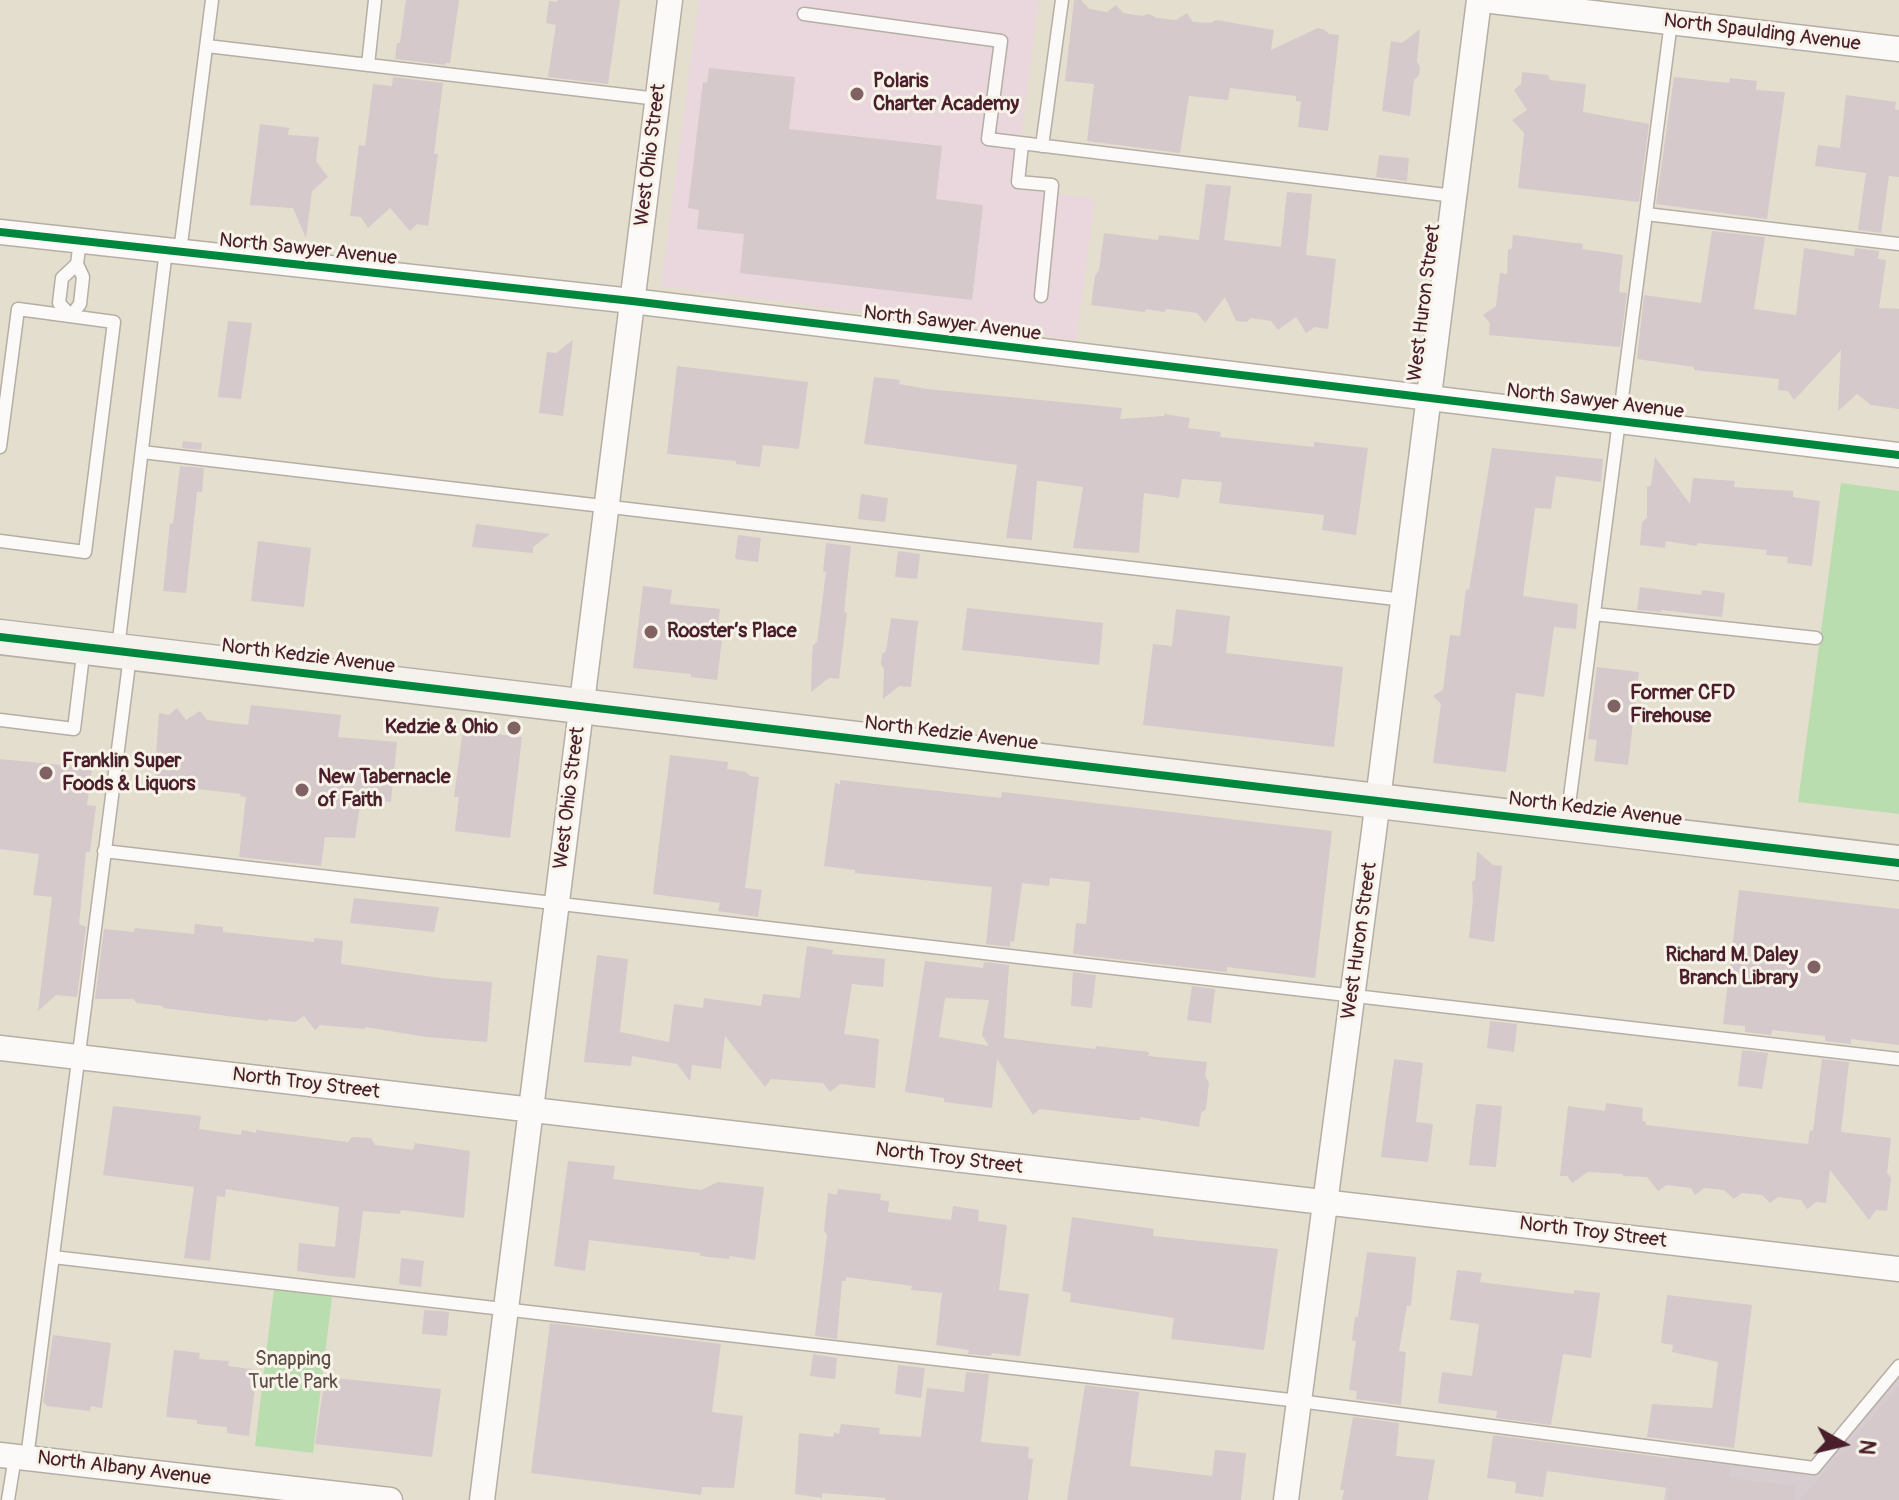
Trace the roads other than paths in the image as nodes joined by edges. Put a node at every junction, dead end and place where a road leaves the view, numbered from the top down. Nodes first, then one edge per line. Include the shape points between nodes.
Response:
1 (212, 0) edge
2 (375, 0) edge
3 (670, 0) edge
4 (1062, 0) edge
5 (1481, 0) edge
6 (804, 14) dead end
7 (1671, 22) junction
8 (207, 46) junction
9 (1899, 49) edge
10 (368, 65) junction
11 (658, 99) junction
12 (1022, 144) junction
13 (1042, 146) junction
14 (1454, 196) junction
15 (1646, 214) junction
16 (0, 232) edge
17 (1899, 244) edge
18 (173, 251) junction
19 (79, 252) junction
20 (1041, 296) dead end
21 (632, 301) junction
22 (71, 316) junction
23 (1429, 398) junction
24 (1619, 421) junction
25 (0, 447) edge
26 (142, 452) junction
27 (1899, 455) edge
28 (606, 507) junction
29 (0, 541) edge
30 (1404, 600) junction
31 (1594, 614) junction
32 (0, 637) edge
33 (1816, 638) dead end
34 (111, 650) junction
35 (581, 706) junction
36 (0, 720) edge
37 (1378, 801) junction
38 (1566, 823) junction
39 (104, 851) junction
40 (1899, 863) edge
41 (557, 904) junction
42 (1352, 998) junction
43 (0, 1048) edge
44 (78, 1057) junction
45 (1899, 1059) edge
46 (531, 1110) junction
47 (1325, 1202) junction
48 (53, 1257) junction
49 (1899, 1269) edge
50 (506, 1310) junction
51 (1899, 1366) edge
52 (1299, 1401) junction
53 (14, 1456) edge
54 (263, 1493) edge
55 (8, 1500) edge
56 (390, 1500) edge
57 (482, 1500) edge
58 (1286, 1500) edge

1 - 8 lane
2 - 10 lane
3 - 11 street, West Ohio Street
4 - 13 lane
5 - 7 street, North Spaulding Avenue
5 - 14 street, West Huron Street
6 - 12 lane via 1001,41 988,139
7 - 9 street, North Spaulding Avenue
7 - 15 lane
8 - 10 lane
8 - 18 lane
10 - 11 lane
11 - 21 street, West Ohio Street
12 - 13 lane
12 - 20 lane via 1018,182 1052,185
13 - 14 lane
14 - 23 street, West Huron Street
15 - 17 lane
15 - 24 lane
16 - 19 street, North Sawyer Avenue
18 - 19 street, North Sawyer Avenue
18 - 21 street, North Sawyer Avenue
18 - 26 lane
19 - 22 lane via 80,304
19 - 22 lane via 62,278 59,303
21 - 23 street, North Sawyer Avenue
21 - 28 street, West Ohio Street
22 - 25 lane via 18,309
22 - 29 lane via 114,322 85,552
23 - 24 street, North Sawyer Avenue
23 - 30 street, West Huron Street
24 - 27 street, North Sawyer Avenue
24 - 31 lane
26 - 28 lane
26 - 34 lane
28 - 30 lane
28 - 35 street, West Ohio Street
30 - 37 street, West Huron Street
31 - 33 lane
31 - 38 lane
32 - 34 main road, North Kedzie Avenue
34 - 35 main road, North Kedzie Avenue
34 - 36 lane via 74,729
34 - 39 lane
35 - 37 main road, North Kedzie Avenue
35 - 41 street, West Ohio Street
37 - 38 main road, North Kedzie Avenue
37 - 42 street, West Huron Street
38 - 40 main road, North Kedzie Avenue
39 - 41 lane
39 - 44 lane
41 - 42 lane
41 - 46 street, West Ohio Street
42 - 45 lane
42 - 47 street, West Huron Street
43 - 44 street, North Troy Street
44 - 46 street, North Troy Street
44 - 48 lane
46 - 47 street, North Troy Street
46 - 50 street, West Ohio Street
47 - 49 street, North Troy Street
47 - 52 street, West Huron Street
48 - 50 lane
48 - 53 lane
50 - 52 lane
50 - 57 street, West Ohio Street
51 - 52 lane via 1814,1468
52 - 58 street, West Huron Street
53 - 54 street, North Albany Avenue
53 - 55 lane
54 - 56 street, North Albany Avenue

